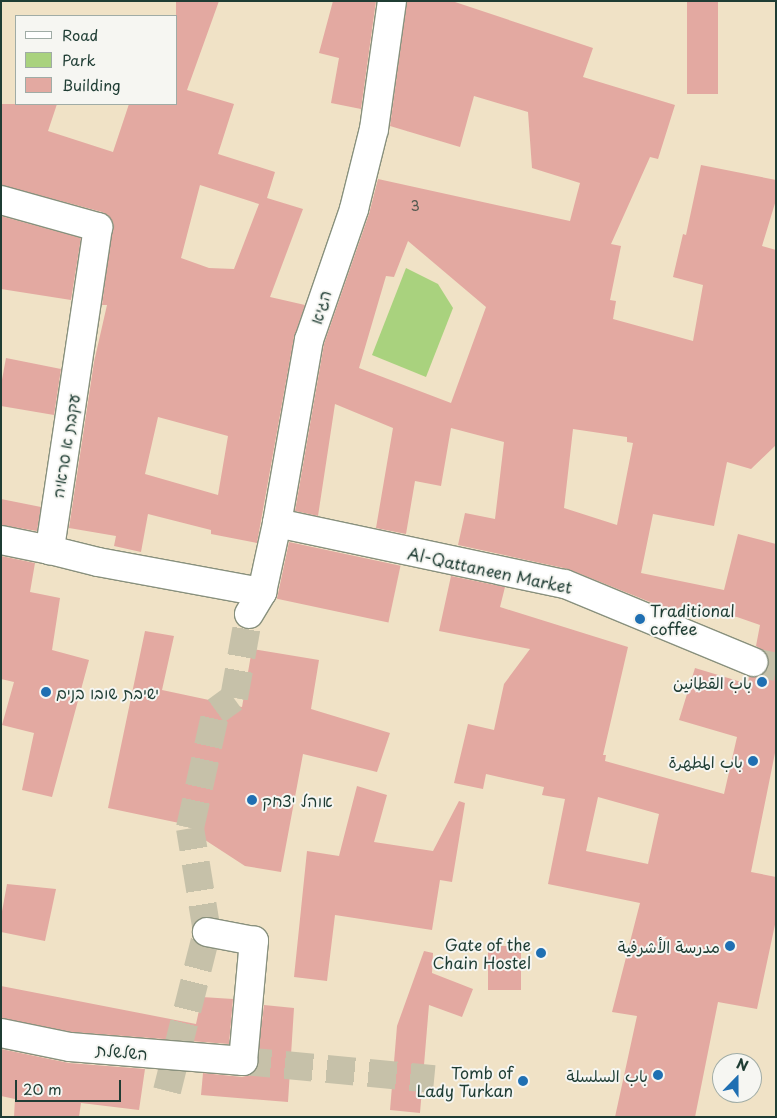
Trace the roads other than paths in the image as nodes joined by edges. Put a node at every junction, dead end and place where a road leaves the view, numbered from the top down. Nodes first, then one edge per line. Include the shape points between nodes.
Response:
1 (392, 1) edge
2 (1, 200) edge
3 (277, 523) junction
4 (1, 540) edge
5 (50, 550) junction
6 (752, 662) tunnel mouth
7 (207, 932) dead end
8 (1, 1032) edge

1 - 3 street, הגיא via 374,129 354,209 309,340
2 - 5 street, עקבת א סראיה via 98,227
3 - 5 street, הגיא via 256,603
3 - 6 street, Al-Qattaneen Market via 565,584
4 - 5 street
7 - 8 street, השלשלת via 254,941 243,1061 70,1047

